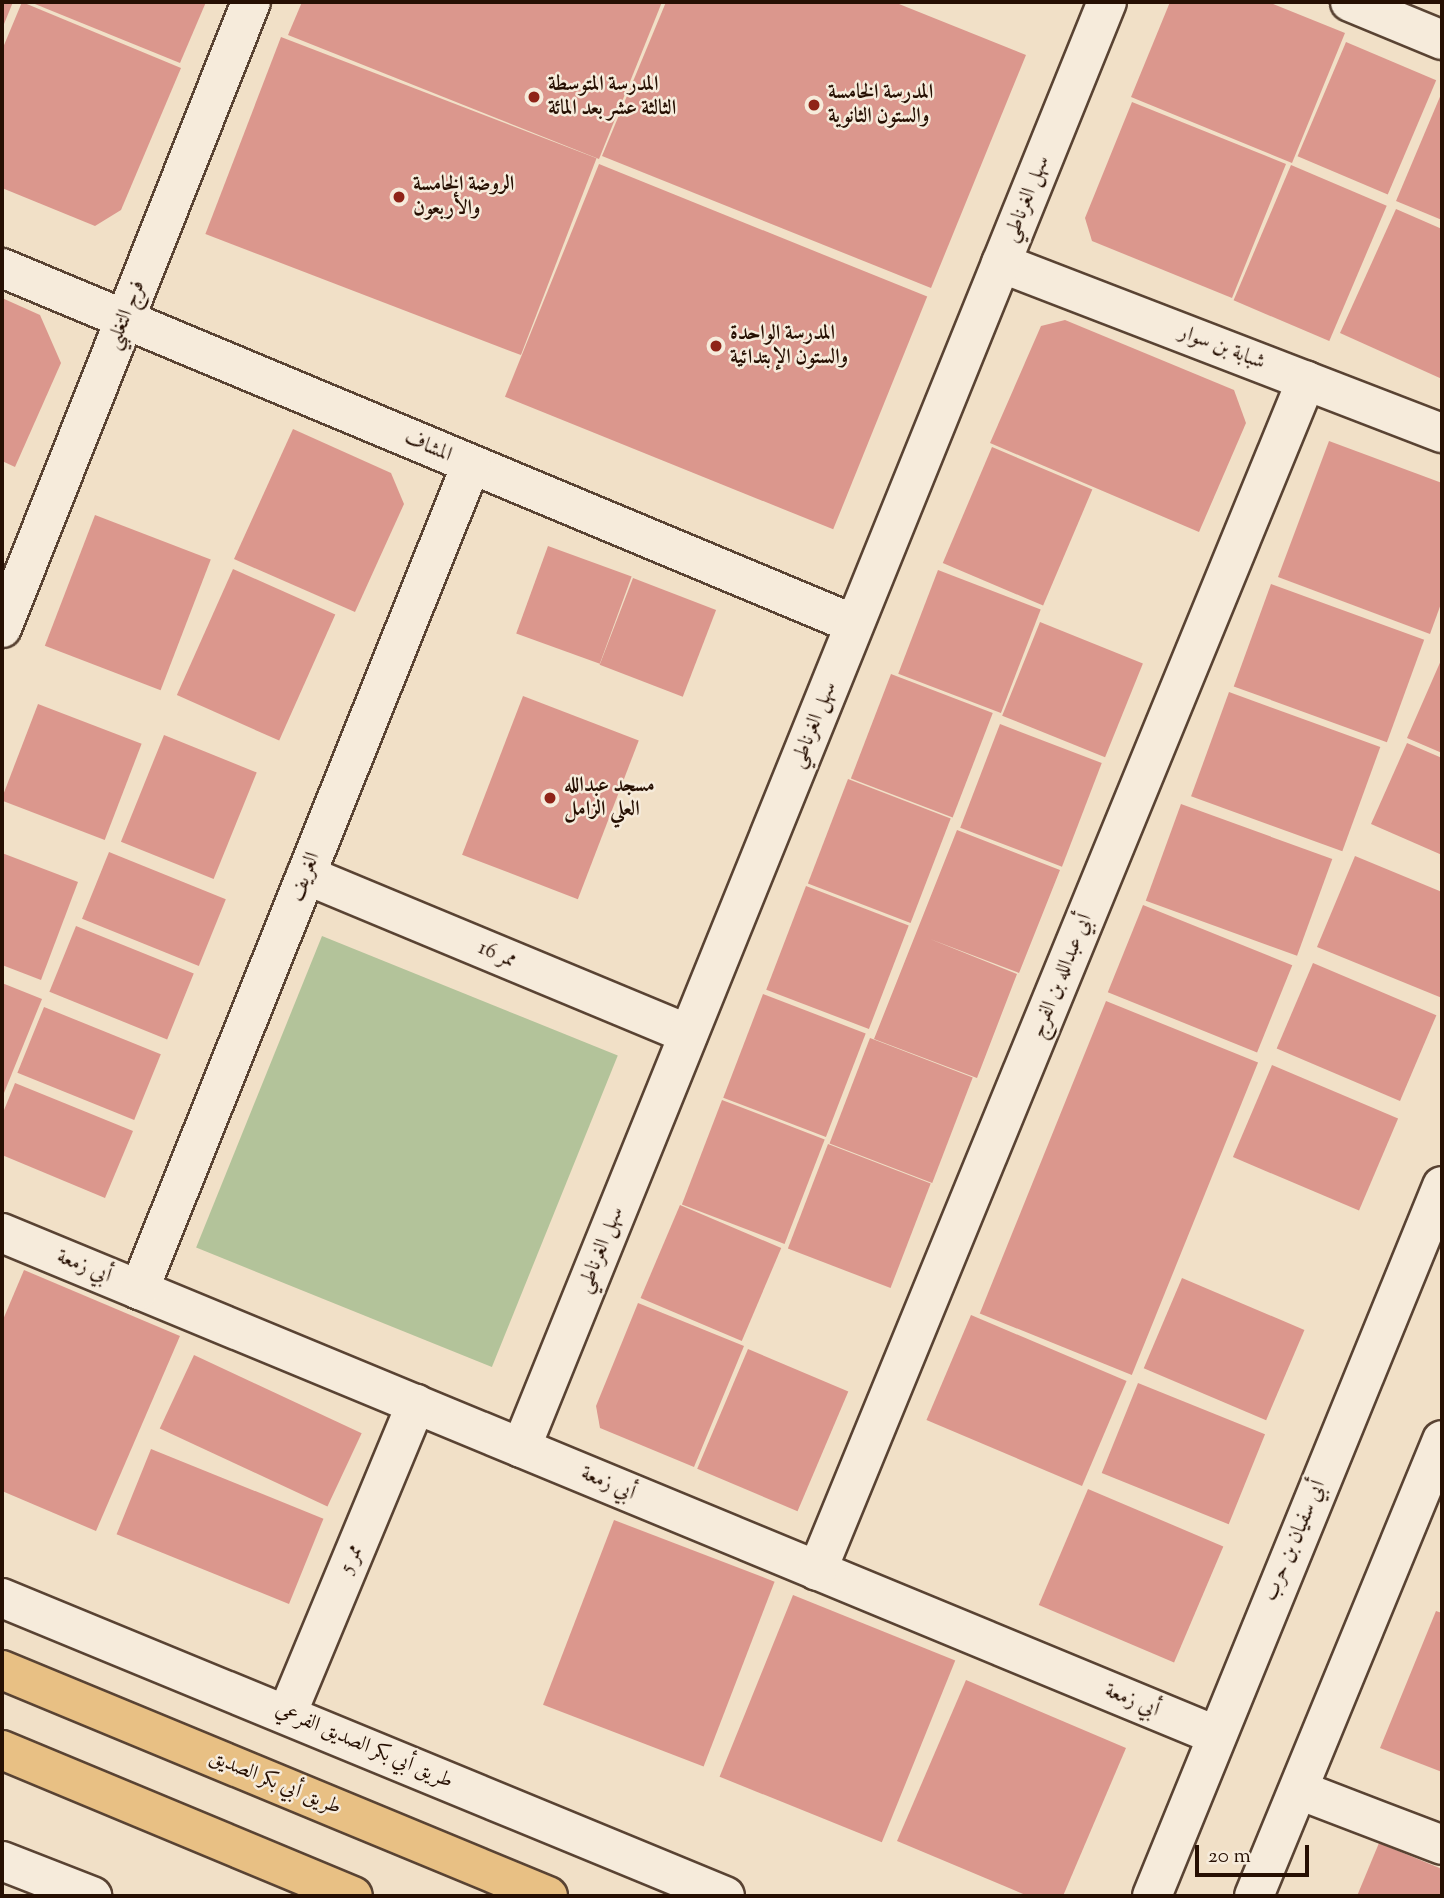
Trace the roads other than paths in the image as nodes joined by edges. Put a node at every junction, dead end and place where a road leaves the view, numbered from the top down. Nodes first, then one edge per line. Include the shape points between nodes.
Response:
1 (251, 2) edge
2 (1107, 2) edge
3 (1350, 2) edge
4 (1442, 40) edge
5 (1002, 262) junction
6 (2, 268) edge
7 (124, 320) junction
8 (1306, 381) junction
9 (1442, 433) edge
10 (471, 465) junction
11 (854, 624) junction
12 (2, 628) edge
13 (306, 875) junction
14 (688, 1034) junction
15 (1442, 1186) edge
16 (2, 1233) edge
17 (139, 1290) junction
18 (416, 1404) junction
19 (1442, 1440) edge
20 (521, 1448) junction
21 (817, 1570) junction
22 (2, 1598) edge
23 (2, 1670) edge
24 (287, 1714) junction
25 (1214, 1735) junction
26 (2, 1750) edge
27 (1299, 1790) junction
28 (345, 1812) junction
29 (1442, 1845) edge
30 (2, 1861) edge
31 (1158, 1890) edge
32 (92, 1896) edge
33 (353, 1896) edge
34 (548, 1896) edge
35 (577, 1896) edge
36 (725, 1896) edge
37 (1254, 1896) edge

1 - 7 street, فرج التغلبي
2 - 5 street, سهل الغرناطي
3 - 4 street
5 - 8 street, شبابة بن سوار
5 - 11 street, سهل الغرناطي
6 - 7 street, المشاف
7 - 10 street, المشاف
7 - 12 street, فرج التغلبي
8 - 9 street, شبابة بن سوار
8 - 21 street, أبي عبدالله بن الفرج
10 - 11 street, المشاف
10 - 13 street, الغريف
11 - 14 street, سهل الغرناطي
13 - 14 street, ممر 16
13 - 17 street, الغريف
14 - 20 street, سهل الغرناطي
15 - 25 street, أبي سفيان بن حرب
16 - 17 street, أبي زمعة
17 - 18 street, أبي زمعة
18 - 20 street, أبي زمعة
18 - 24 street, ممر 5
19 - 27 street
20 - 21 street, أبي زمعة
21 - 25 street, أبي زمعة
22 - 24 street, طريق أبي بكر الصديق الفرعي
23 - 28 main road, طريق أبي بكر الصديق
24 - 36 street, طريق أبي بكر الصديق الفرعي
25 - 31 street, أبي سفيان بن حرب
26 - 33 main road
27 - 29 street
27 - 37 street
28 - 34 main road, طريق أبي بكر الصديق
28 - 35 main road
30 - 32 street

